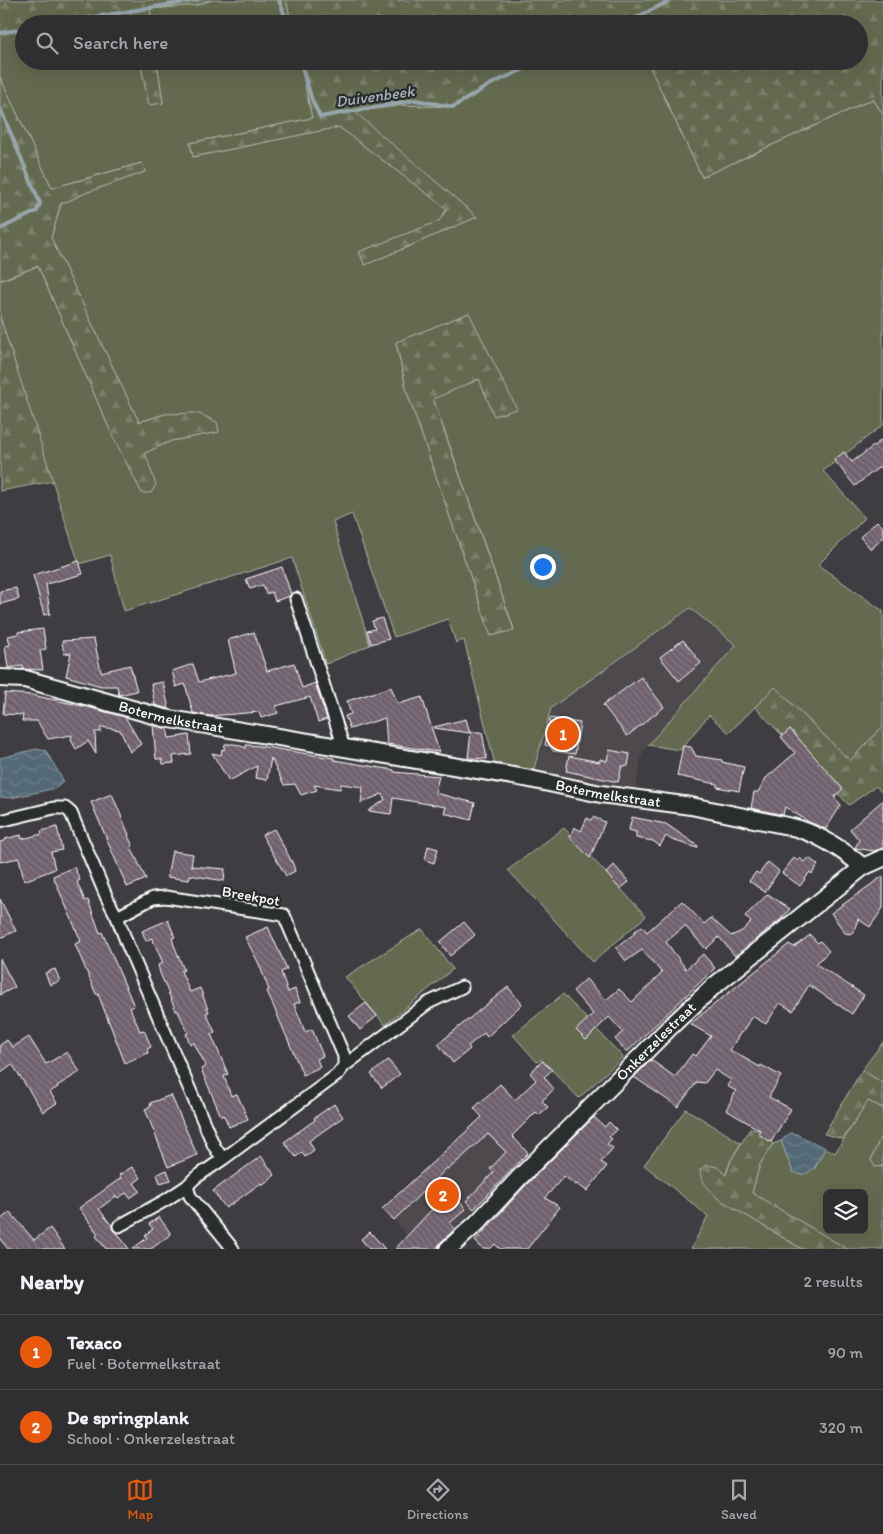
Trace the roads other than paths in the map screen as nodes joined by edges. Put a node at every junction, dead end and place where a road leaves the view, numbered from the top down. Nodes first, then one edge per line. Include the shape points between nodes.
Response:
1 (296, 599) dead end
2 (0, 678) edge
3 (344, 748) junction
4 (0, 821) edge
5 (883, 858) edge
6 (863, 866) junction
7 (117, 917) junction
8 (462, 987) dead end
9 (344, 1066) junction
10 (222, 1159) junction
11 (187, 1186) junction
12 (118, 1226) dead end
13 (233, 1249) edge
14 (448, 1249) edge

1 - 3 street
2 - 3 street, Botermelkstraat via 25,679 164,718
3 - 6 street, Botermelkstraat via 601,794 691,806 802,829 826,840
4 - 7 street via 65,808 71,813
5 - 6 street, Onkerzelestraat
6 - 14 street, Onkerzelestraat via 714,986 672,1024
7 - 9 street, Breekpot via 153,898 166,897 284,916 344,1056
7 - 10 street via 171,1048
8 - 9 street via 428,1003
9 - 10 street via 338,1075
10 - 11 street
11 - 12 street
11 - 13 street via 190,1196

